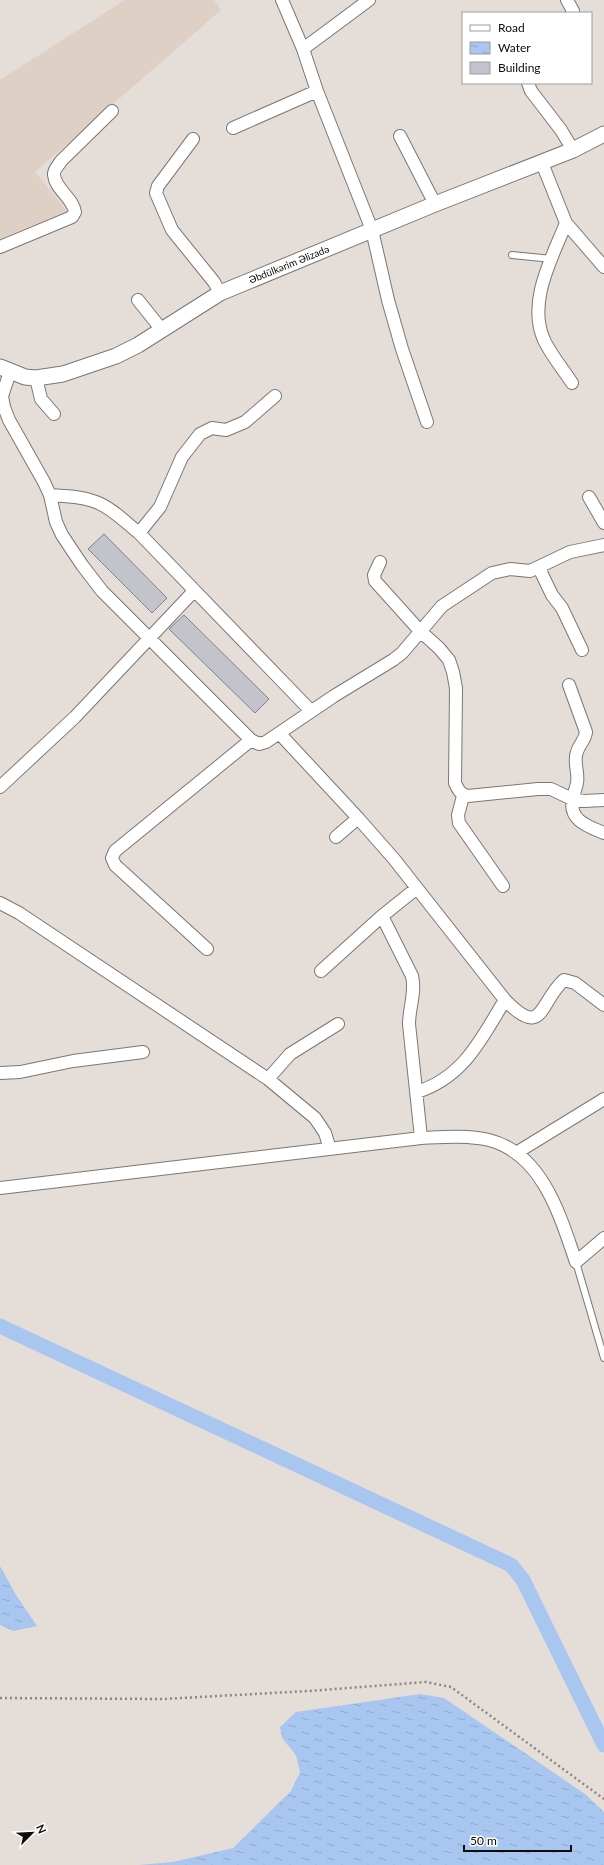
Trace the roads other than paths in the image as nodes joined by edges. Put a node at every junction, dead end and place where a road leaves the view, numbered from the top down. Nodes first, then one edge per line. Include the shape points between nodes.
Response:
1 (282, 0) edge
2 (369, 0) edge
3 (567, 0) edge
4 (572, 12) edge
5 (303, 49) junction
6 (528, 84) edge
7 (317, 91) junction
8 (112, 111) dead end
9 (233, 128) dead end
10 (604, 134) edge
11 (400, 136) dead end
12 (193, 139) dead end
13 (573, 150) junction
14 (542, 163) junction
15 (435, 204) junction
16 (566, 223) junction
17 (372, 230) junction
18 (0, 247) edge
19 (512, 255) dead end
20 (552, 259) junction
21 (604, 267) edge
22 (220, 293) junction
23 (138, 300) dead end
24 (162, 330) junction
25 (5, 370) edge
26 (36, 378) junction
27 (572, 383) dead end
28 (1, 396) edge
29 (275, 396) dead end
30 (54, 414) dead end
31 (427, 422) dead end
32 (50, 495) junction
33 (589, 497) dead end
34 (604, 523) edge
35 (139, 533) junction
36 (604, 545) edge
37 (380, 562) dead end
38 (539, 568) junction
39 (194, 591) junction
40 (420, 631) junction
41 (149, 637) junction
42 (582, 650) dead end
43 (569, 685) dead end
44 (311, 711) junction
45 (280, 734) junction
46 (251, 740) junction
47 (0, 787) edge
48 (464, 796) junction
49 (572, 799) junction
50 (604, 800) edge
51 (358, 818) junction
52 (604, 833) edge
53 (336, 837) dead end
54 (503, 886) dead end
55 (417, 888) junction
56 (0, 903) edge
57 (382, 916) junction
58 (207, 949) dead end
59 (321, 971) dead end
60 (505, 1000) junction
61 (604, 1005) edge
62 (338, 1024) dead end
63 (143, 1052) dead end
64 (0, 1073) edge
65 (268, 1078) junction
66 (417, 1092) junction
67 (604, 1099) edge
68 (421, 1138) junction
69 (330, 1149) junction
70 (516, 1153) junction
71 (0, 1188) edge
72 (604, 1238) edge
73 (576, 1262) junction
74 (604, 1358) edge

1 - 5 street
2 - 5 street
3 - 4 street
5 - 7 street
6 - 13 street via 530,91
7 - 9 street
7 - 17 street
8 - 18 street via 55,170 56,182 74,205 75,212 72,217
10 - 13 street, Əbdülkərim Əlizadə
11 - 15 street
12 - 22 street via 158,186 156,193 172,230
13 - 14 street, Əbdülkərim Əlizadə
14 - 15 street, Əbdülkərim Əlizadə
14 - 16 street
15 - 17 street, Əbdülkərim Əlizadə
16 - 20 street
16 - 21 street
17 - 22 street, Əbdülkərim Əlizadə
17 - 31 street via 390,307
19 - 20 lane
20 - 27 street via 538,302 538,320 544,340
22 - 24 street, Əbdülkərim Əlizadə
23 - 24 street
24 - 26 street, Əbdülkərim Əlizadə via 116,356 62,374
25 - 26 street, Əbdülkərim Əlizadə
25 - 28 street
26 - 30 street via 41,399
28 - 32 street via 9,420
29 - 35 street via 245,422 226,430 212,428 200,434 182,457 160,507
32 - 35 street via 84,498 96,502
32 - 41 street via 56,522 82,565 102,591
33 - 34 street
35 - 39 street
36 - 38 street via 570,552
37 - 40 street via 374,576 375,581
38 - 40 street via 524,572 510,569 492,574 442,606
38 - 42 street
39 - 41 street
39 - 44 street
40 - 44 street via 393,660
40 - 48 street via 449,660 453,672 456,688 455,783 457,790
41 - 46 street
41 - 47 street via 75,718
43 - 49 street via 586,732 577,752 577,783
44 - 45 street
45 - 46 street via 259,744
45 - 51 street
46 - 58 street via 115,851 112,858 115,865
48 - 49 street via 538,789 551,790
48 - 54 street via 458,814 459,823
49 - 50 street
49 - 52 street via 572,810 576,818
51 - 53 street
51 - 55 street
55 - 57 street
55 - 60 street
56 - 65 street via 19,913
57 - 59 street
57 - 66 street via 415,986 409,1014
60 - 61 street via 526,1018 534,1018 540,1014 564,980 575,983
60 - 66 street via 463,1064 443,1081
62 - 65 street via 290,1054
63 - 64 street
65 - 69 street via 315,1118 325,1133
66 - 68 street
67 - 70 street
68 - 69 street
68 - 70 street via 464,1137 489,1140
69 - 71 street
70 - 73 street via 548,1190 558,1210
72 - 73 street
73 - 74 lane

